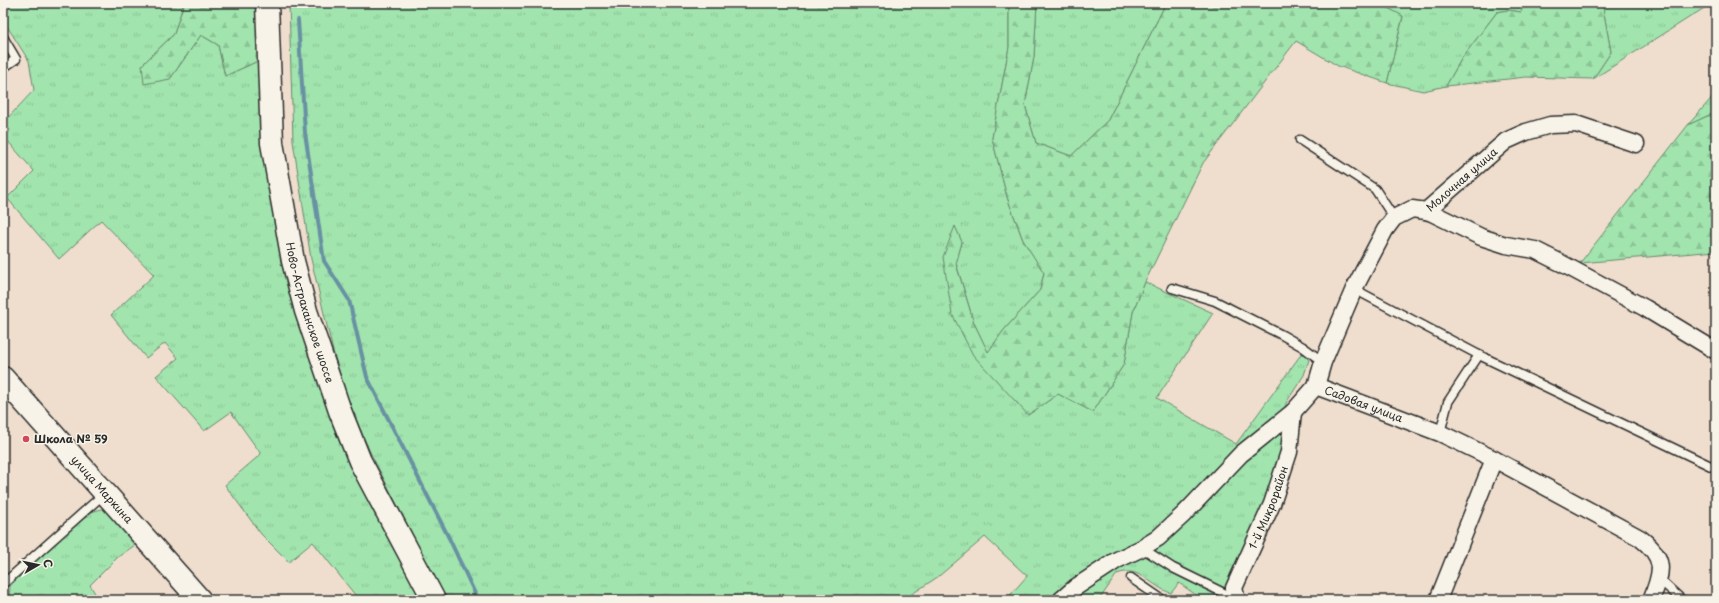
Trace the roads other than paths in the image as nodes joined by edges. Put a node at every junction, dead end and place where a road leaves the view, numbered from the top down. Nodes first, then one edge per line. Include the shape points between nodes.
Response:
1 (267, 3) edge
2 (3, 37) edge
3 (3, 68) edge
4 (1300, 140) dead end
5 (1636, 144) dead end
6 (1426, 212) junction
7 (1394, 218) junction
8 (1172, 288) dead end
9 (1354, 289) junction
10 (1716, 351) edge
11 (1479, 355) junction
12 (1323, 362) junction
13 (3, 378) edge
14 (1316, 386) junction
15 (1293, 412) junction
16 (1440, 433) junction
17 (1494, 459) junction
18 (1716, 467) edge
19 (105, 493) junction
20 (1142, 548) junction
21 (1131, 578) dead end
22 (1658, 578) junction
23 (3, 584) edge
24 (1236, 599) edge
25 (200, 600) edge
26 (434, 600) edge
27 (1061, 600) edge
28 (1163, 600) edge
29 (1438, 600) edge
30 (1651, 600) edge
31 (1682, 600) edge

1 - 26 main road, Ново-Астраханское шоссе via 272,143 293,261 306,311 360,461
2 - 3 lane via 16,59
4 - 7 lane via 1375,189
5 - 6 street, Молочная улица via 1576,124 1550,125 1526,132 1506,141
6 - 7 street, Молочная улица via 1412,209
6 - 10 street via 1481,237 1535,250 1548,256 1645,308
7 - 9 street, Молочная улица
8 - 12 lane via 1215,301 1282,335
9 - 11 lane
9 - 12 street, Молочная улица
11 - 16 lane via 1448,402
11 - 18 lane
12 - 14 street, Молочная улица
13 - 19 main road, улица Маркина
14 - 15 street, Садовая улица
14 - 16 street, Садовая улица
15 - 20 street, Садовая улица via 1241,454 1184,514 1158,538
15 - 24 street, 1-й Микрорайон via 1289,452 1272,504 1234,588
16 - 17 street, Садовая улица
17 - 22 street, Садовая улица via 1640,538 1655,551 1660,560
17 - 29 street
19 - 23 lane
19 - 25 main road, улица Маркина
20 - 24 lane via 1172,568
20 - 27 street, Садовая улица via 1117,560
21 - 28 lane
22 - 30 street
22 - 31 lane

